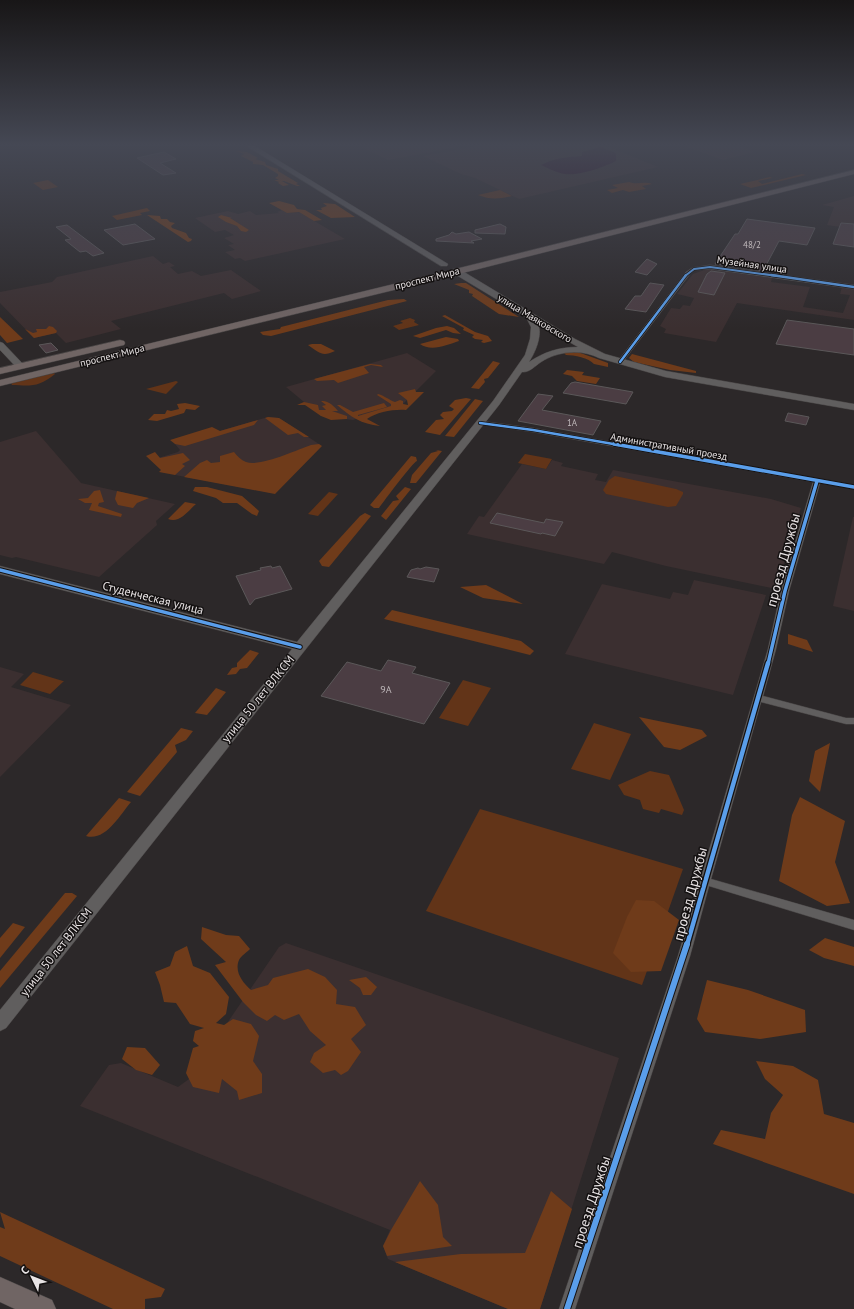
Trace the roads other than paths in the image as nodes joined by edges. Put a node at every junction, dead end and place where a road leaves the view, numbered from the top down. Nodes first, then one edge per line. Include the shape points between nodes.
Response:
1 (351, 206) edge
2 (684, 206) edge
3 (716, 206) edge
4 (676, 208) dead end
5 (447, 263) junction
6 (430, 268) dead end
7 (456, 271) junction
8 (854, 286) edge
9 (529, 315) junction
10 (562, 335) junction
11 (534, 339) junction
12 (126, 341) dead end
13 (0, 346) edge
14 (595, 353) junction
15 (620, 362) junction
16 (20, 366) junction
17 (0, 371) edge
18 (30, 376) junction
19 (516, 376) junction
20 (0, 383) edge
21 (854, 407) edge
22 (480, 423) junction
23 (817, 481) junction
24 (854, 487) edge
25 (0, 570) edge
26 (300, 647) junction
27 (758, 698) junction
28 (854, 721) edge
29 (705, 881) junction
30 (854, 925) edge
31 (0, 1023) edge
32 (0, 1289) edge
33 (43, 1309) edge
34 (567, 1309) edge

1 - 5 main road, улица Маяковского
2 - 4 main road
3 - 7 main road, проспект Мира
5 - 6 main road, проспект Мира
5 - 7 main road, улица Маяковского
7 - 9 main road, улица Маяковского
7 - 18 main road, проспект Мира
8 - 15 street, Музейная улица via 710,266 694,269 668,298
9 - 10 main road, улица Маяковского
9 - 11 main road, улица 50 лет ВЛКСМ via 535,327
10 - 11 main road via 548,333
10 - 14 main road, улица Маяковского
11 - 19 main road, улица 50 лет ВЛКСМ via 529,355
12 - 16 main road, проспект Мира
13 - 16 main road
14 - 15 main road, улица Маяковского
14 - 19 main road, улица 50 лет ВЛКСМ via 572,350 551,353 539,358
15 - 21 main road, улица Маяковского via 689,378
16 - 17 main road, проспект Мира
16 - 18 main road
18 - 20 main road, проспект Мира
19 - 22 main road, улица 50 лет ВЛКСМ
22 - 23 street, Административный проезд via 533,430
22 - 26 main road, улица 50 лет ВЛКСМ
23 - 24 street, Административный проезд
23 - 27 street, проезд Дружбы via 784,591 772,649
25 - 26 main road, Студенческая улица
26 - 31 main road, улица 50 лет ВЛКСМ
27 - 28 street
27 - 29 street, проезд Дружбы
29 - 30 street
29 - 34 street, проезд Дружбы via 684,956
32 - 33 main road

